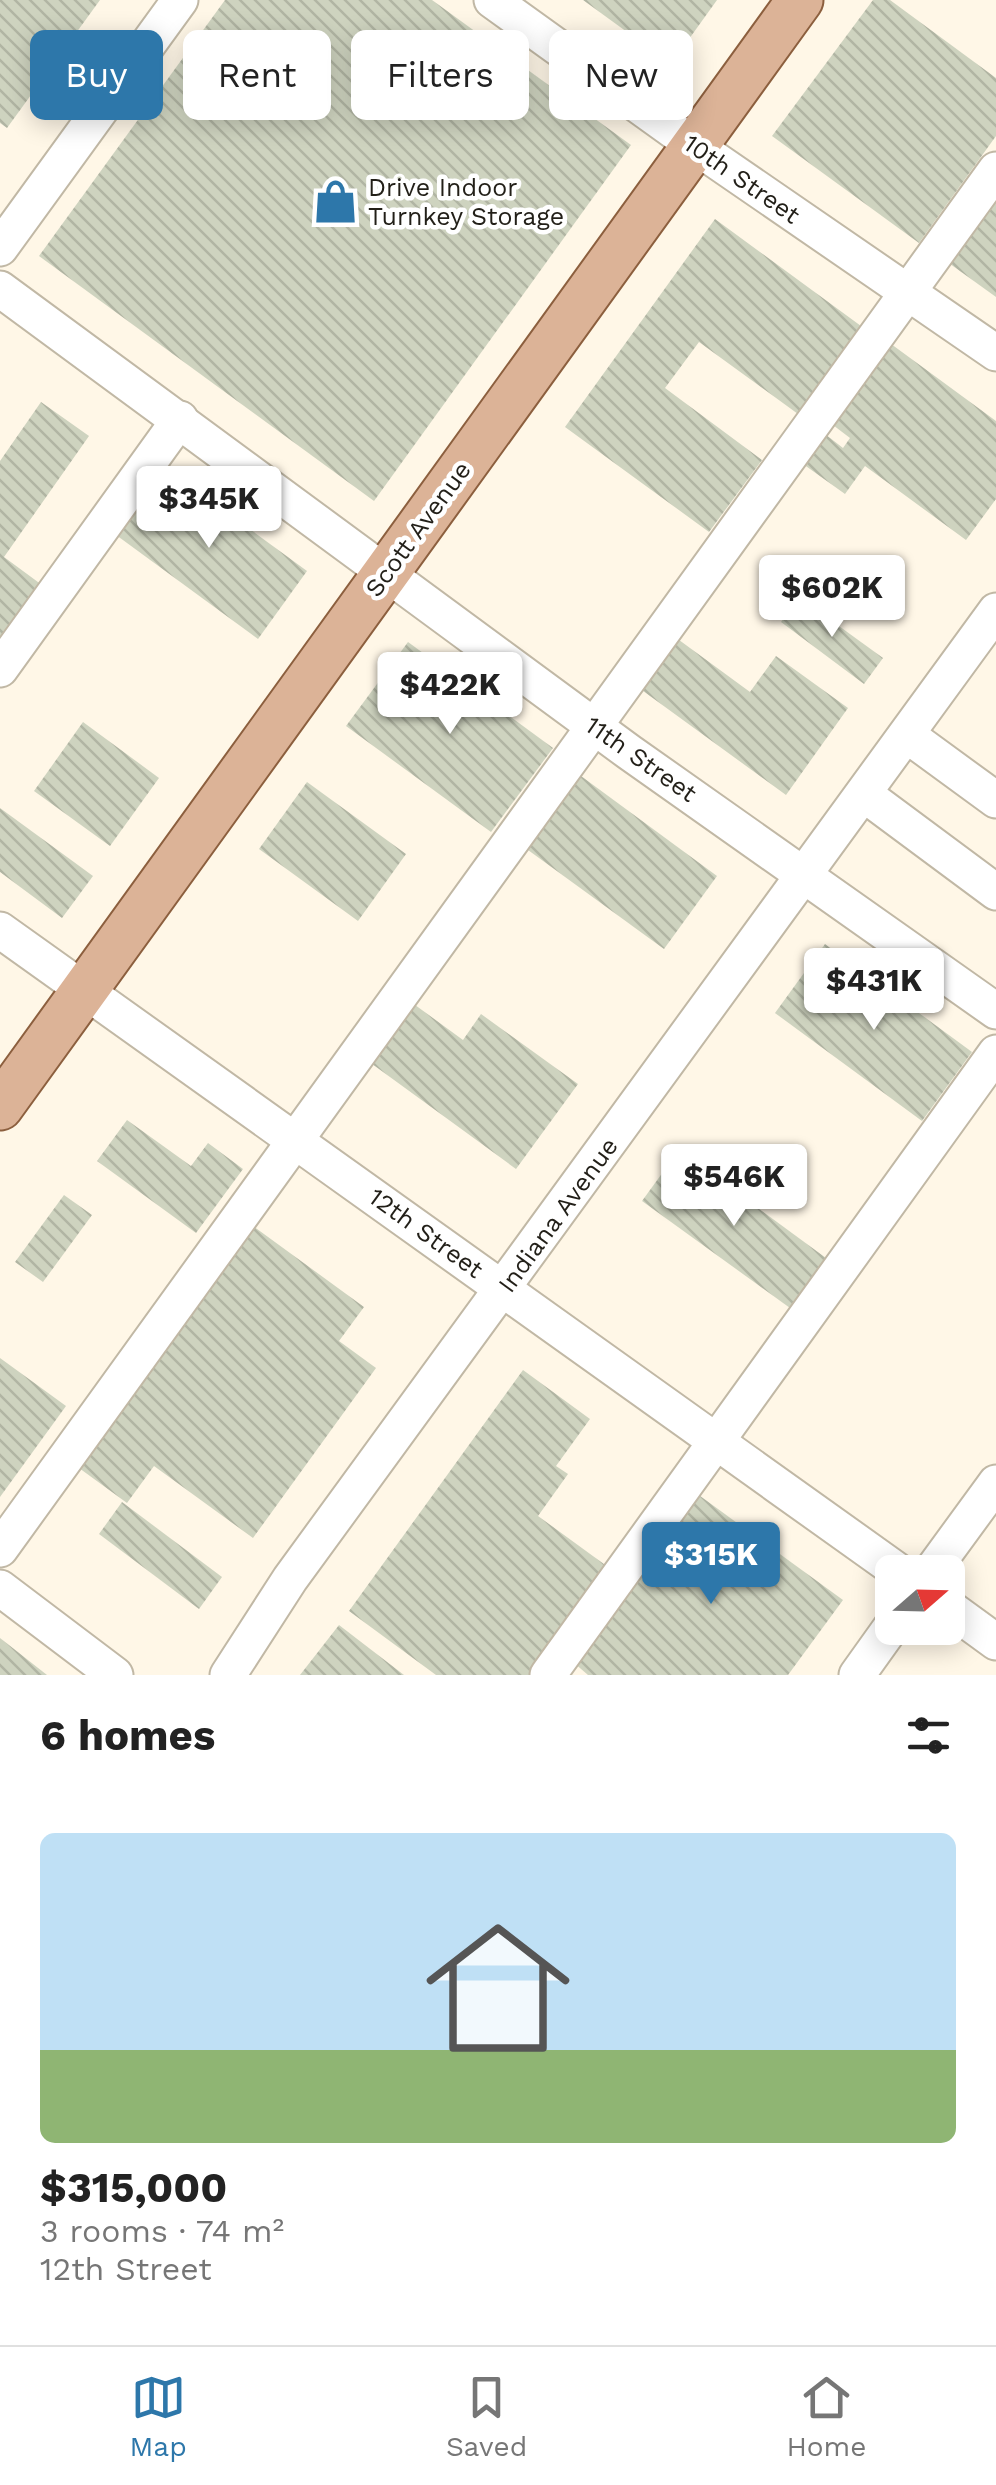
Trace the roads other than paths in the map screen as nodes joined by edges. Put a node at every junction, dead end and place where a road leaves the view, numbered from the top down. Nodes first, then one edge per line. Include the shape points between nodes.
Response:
1 (180, 0) edge
2 (492, 0) edge
3 (800, 0) edge
4 (695, 146) junction
5 (996, 170) edge
6 (0, 248) edge
7 (0, 289) edge
8 (908, 292) junction
9 (996, 353) edge
10 (180, 419) junction
11 (387, 572) junction
12 (996, 611) edge
13 (0, 669) edge
14 (594, 726) junction
15 (907, 735) junction
16 (864, 794) junction
17 (996, 800) edge
18 (806, 874) junction
19 (996, 892) edge
20 (0, 930) edge
21 (86, 988) junction
22 (996, 1011) edge
23 (996, 1053) edge
24 (0, 1107) edge
25 (295, 1140) junction
26 (503, 1289) junction
27 (716, 1441) junction
28 (996, 1483) edge
29 (0, 1549) edge
30 (876, 1555) edge
31 (943, 1555) edge
32 (0, 1588) edge
33 (965, 1619) edge
34 (996, 1642) edge
35 (878, 1645) edge
36 (115, 1675) edge
37 (228, 1675) edge
38 (548, 1675) edge
39 (857, 1675) edge

1 - 6 street
2 - 4 street, 10th Street
3 - 4 main road, Scott Avenue
4 - 8 street, 10th Street
4 - 11 main road, Scott Avenue
5 - 8 street
7 - 10 street, 11th Street
8 - 9 street, 10th Street
8 - 14 street
10 - 11 street, 11th Street
10 - 13 street
11 - 14 street, 11th Street
11 - 21 main road, Scott Avenue
12 - 15 street, Indiana Avenue
14 - 18 street, 11th Street
14 - 25 street
15 - 16 street, Indiana Avenue
15 - 17 street
16 - 18 street, Indiana Avenue
16 - 19 street
18 - 22 street, 11th Street
18 - 26 street, Indiana Avenue
20 - 21 street, 12th Street
21 - 24 main road, Scott Avenue
21 - 25 street, 12th Street
23 - 27 street
25 - 26 street, 12th Street
25 - 29 street
26 - 27 street, 12th Street
26 - 37 street, Indiana Avenue via 290,1579
27 - 30 street, 12th Street
27 - 38 street
28 - 31 street
32 - 36 street
33 - 34 street
35 - 39 street

